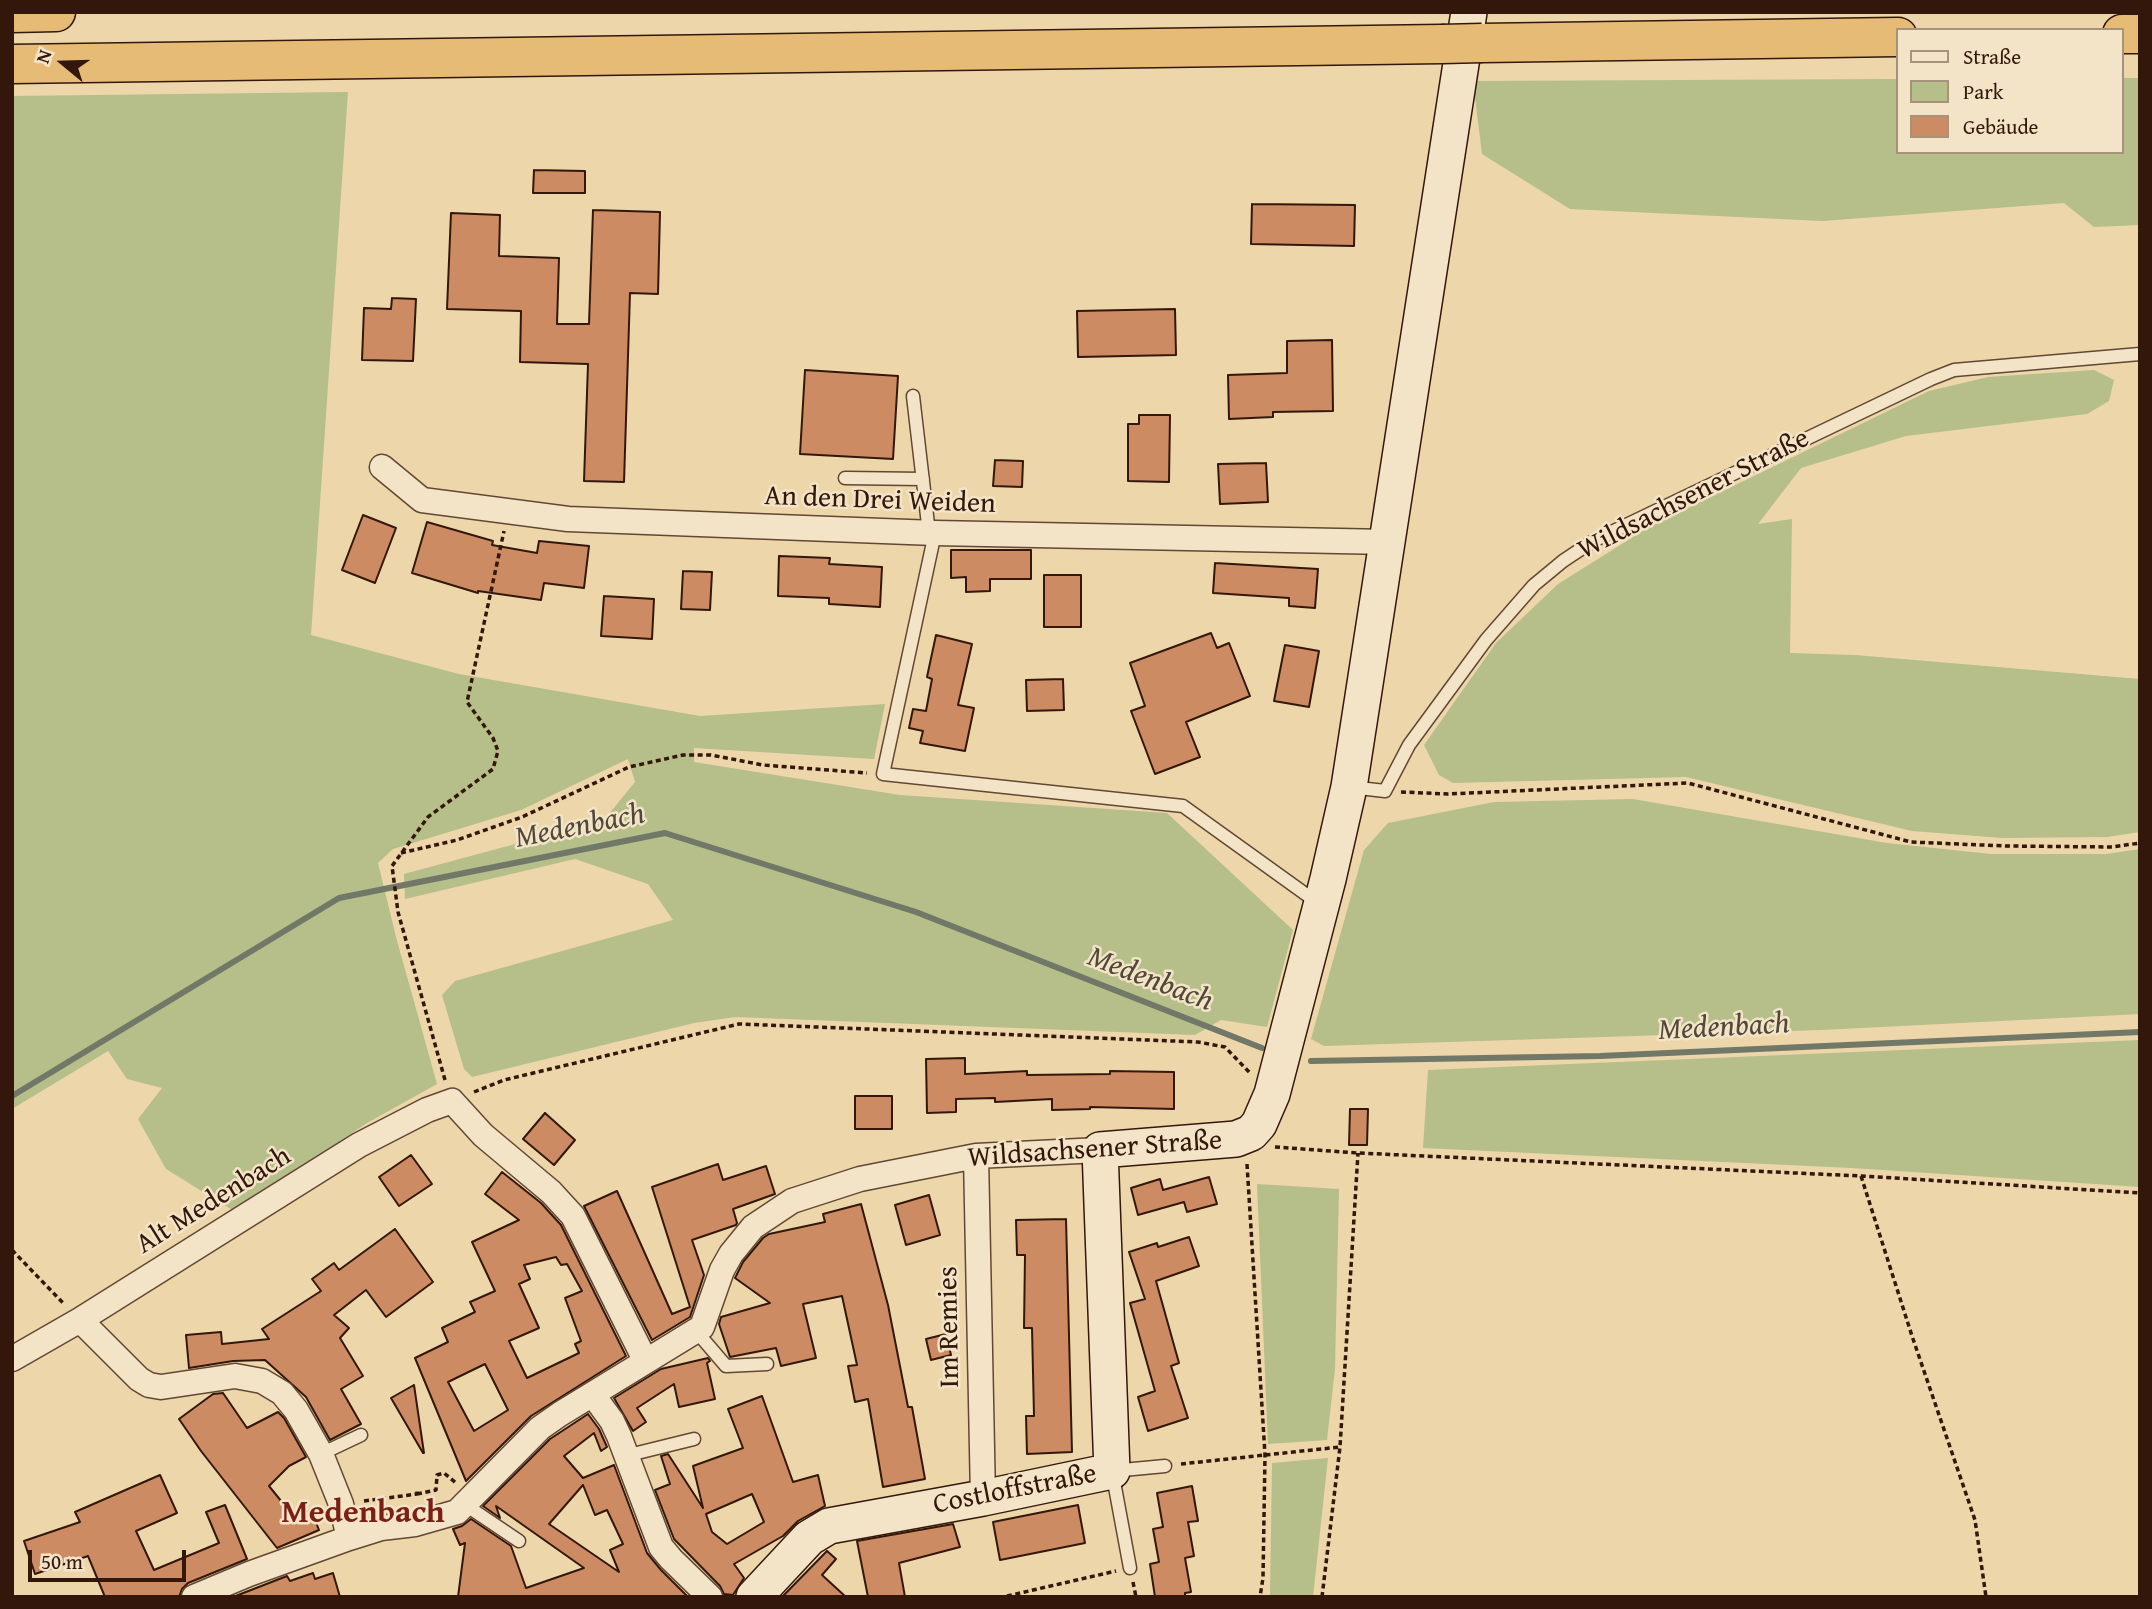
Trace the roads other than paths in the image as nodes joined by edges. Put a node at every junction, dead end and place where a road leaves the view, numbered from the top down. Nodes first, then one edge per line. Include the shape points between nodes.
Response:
1 (56, 12) edge
2 (12, 13) edge
3 (1476, 28) edge
4 (1896, 37) edge
5 (12, 64) edge
6 (2140, 354) edge
7 (913, 396) dead end
8 (382, 467) dead end
9 (845, 478) dead end
10 (922, 479) junction
11 (932, 533) junction
12 (1389, 542) junction
13 (1349, 787) junction
14 (1321, 906) junction
15 (1100, 1150) junction
16 (976, 1156) junction
17 (80, 1320) junction
18 (696, 1331) junction
19 (12, 1359) edge
20 (645, 1360) junction
21 (767, 1364) dead end
22 (593, 1395) junction
23 (361, 1435) dead end
24 (694, 1439) dead end
25 (321, 1454) junction
26 (625, 1456) junction
27 (1165, 1466) road end
28 (1112, 1471) junction
29 (983, 1498) junction
30 (468, 1501) junction
31 (349, 1538) junction
32 (519, 1541) dead end
33 (1130, 1568) road end
34 (194, 1597) edge
35 (710, 1597) edge
36 (754, 1597) edge

1 - 2 highway
3 - 4 highway
3 - 5 highway, bridge via 1442,44
3 - 12 main road, Wildsachsener Straße via 1459,79
6 - 13 lane, Wildsachsener Straße via 1954,370 1593,541 1534,585 1486,640 1409,745 1385,791
7 - 10 lane
8 - 11 street, An den Drei Weiden via 422,500 568,519
9 - 10 lane
10 - 11 lane
11 - 12 street, An den Drei Weiden
11 - 14 lane via 883,774 1183,806
12 - 13 main road, Wildsachsener Straße
13 - 14 main road, Wildsachsener Straße
14 - 15 main road, Wildsachsener Straße via 1272,1094 1251,1133 1219,1142
15 - 16 street, Wildsachsener Straße
15 - 28 main road, Costloffstraße
16 - 18 street, Wildsachsener Straße via 860,1179 792,1201 753,1227 731,1254 705,1320
16 - 29 street, Im Remies
17 - 19 street, Alt Medenbach
17 - 20 street, Alt Medenbach via 359,1145 452,1101 573,1216
17 - 25 street via 149,1385 234,1376 274,1387 296,1409
18 - 20 street
18 - 21 lane via 726,1366
20 - 22 street
22 - 26 street via 612,1421
22 - 30 street via 540,1429
23 - 25 lane
24 - 26 lane
25 - 31 street
26 - 35 street via 661,1547
27 - 28 lane
28 - 29 main road, Costloffstraße
28 - 33 lane
29 - 36 main road, Costloffstraße via 829,1526 809,1538
30 - 31 street via 457,1511
30 - 32 lane
31 - 34 street

